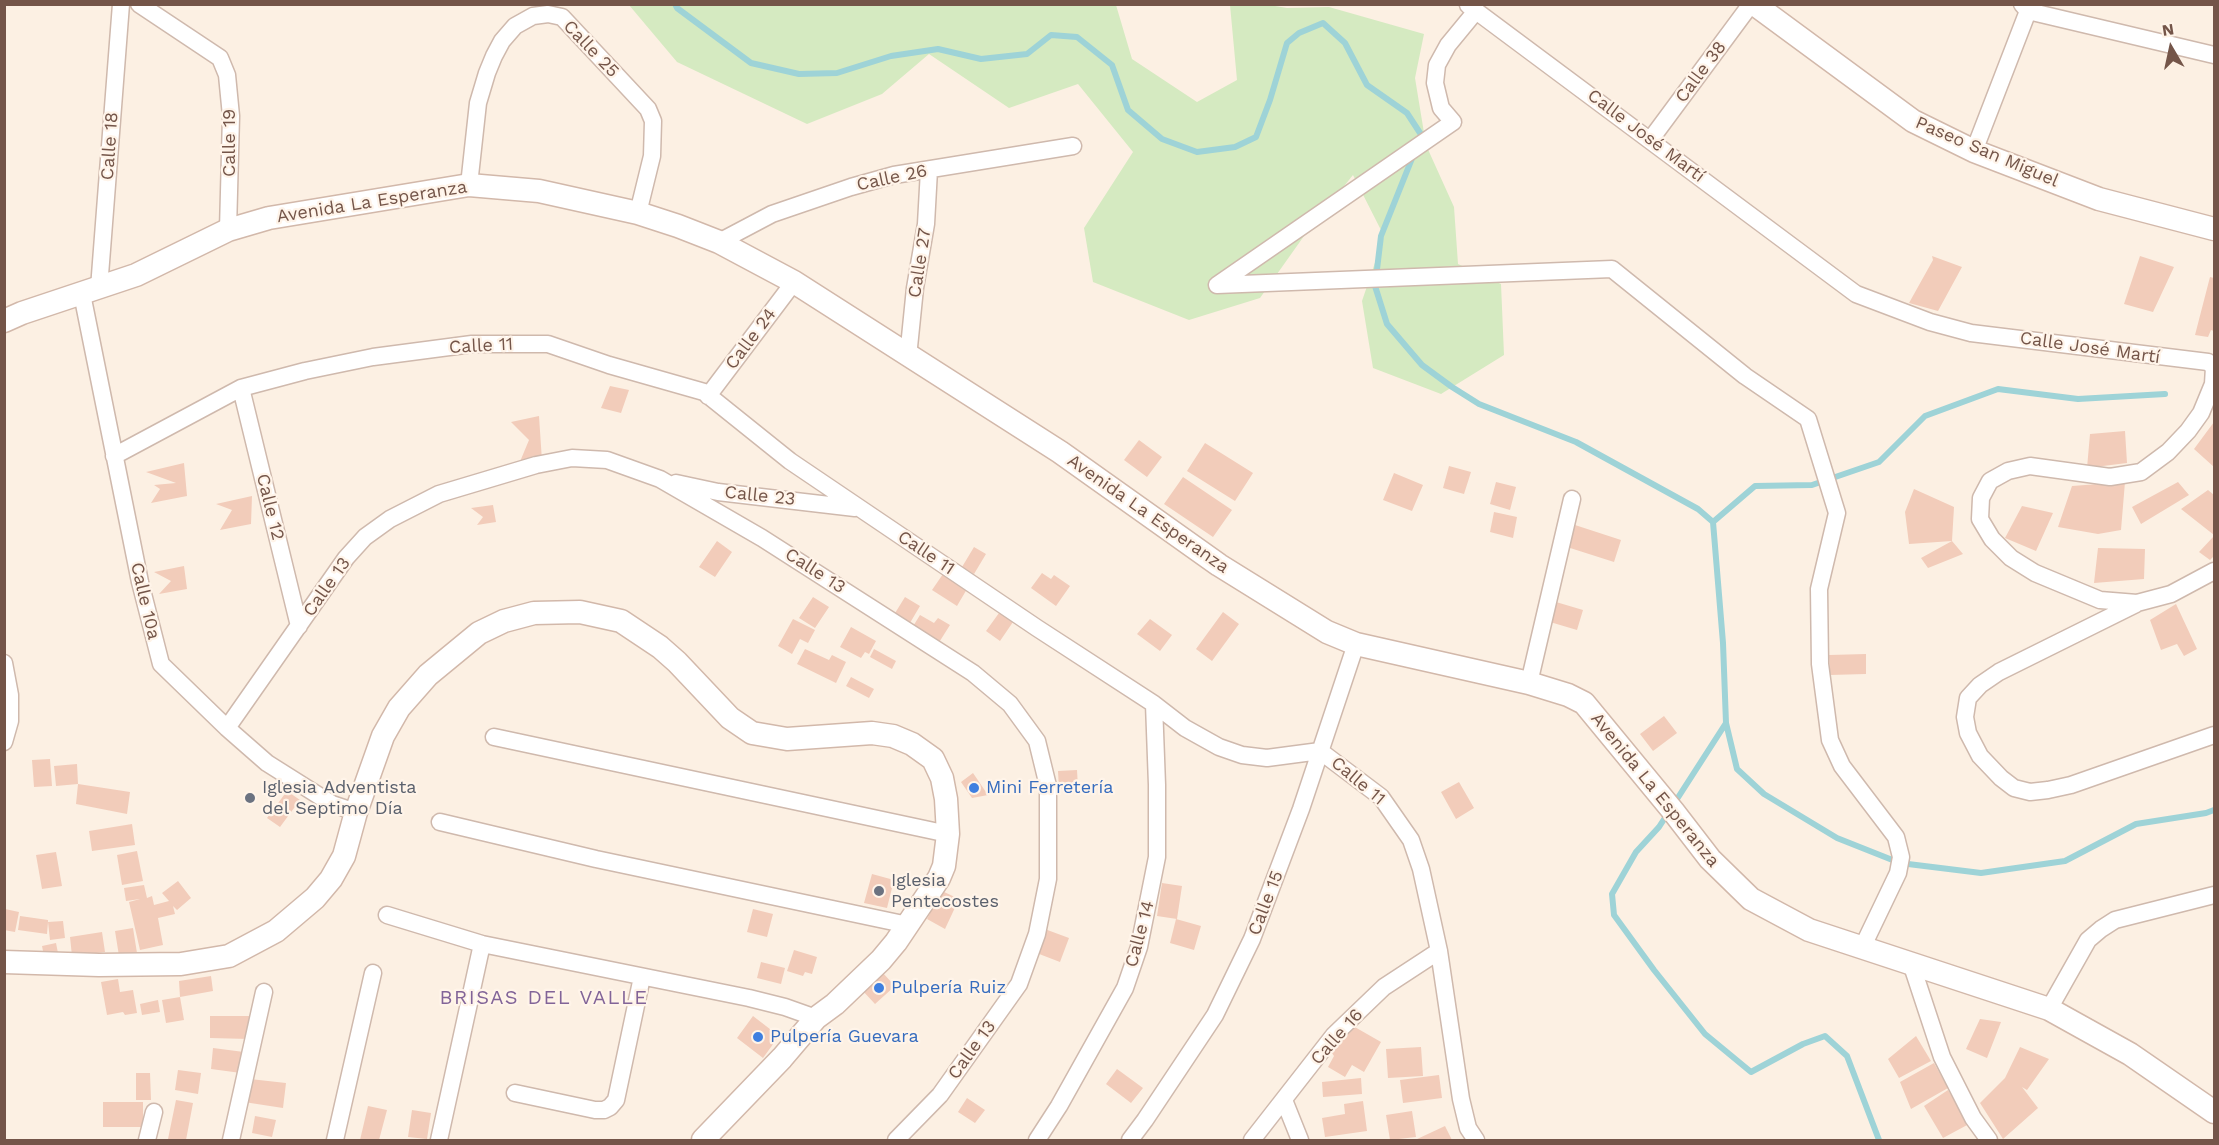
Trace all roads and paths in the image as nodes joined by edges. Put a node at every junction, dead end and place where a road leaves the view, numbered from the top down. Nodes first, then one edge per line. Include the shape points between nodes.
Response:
1 (121, 4) edge
2 (139, 4) edge
3 (1753, 4) edge
4 (1472, 8) edge
5 (2025, 8) edge
6 (2214, 55) edge
7 (1651, 139) junction
8 (1073, 146) dead end
9 (1974, 151) junction
10 (929, 170) junction
11 (469, 185) junction
12 (638, 213) junction
13 (2214, 229) edge
14 (228, 230) junction
15 (719, 242) junction
16 (794, 282) junction
17 (90, 291) junction
18 (4, 321) edge
19 (908, 357) junction
20 (241, 388) junction
21 (708, 396) junction
22 (114, 456) junction
23 (660, 479) junction
24 (1572, 499) dead end
25 (860, 508) junction
26 (2214, 572) edge
27 (2137, 603) junction
28 (299, 626) junction
29 (1356, 644) junction
30 (4, 663) edge
31 (1529, 683) junction
32 (1154, 704) junction
33 (227, 728) junction
34 (2214, 735) edge
35 (494, 737) dead end
36 (4, 742) edge
37 (1320, 751) junction
38 (356, 812) junction
39 (440, 822) dead end
40 (948, 834) junction
41 (2214, 895) edge
42 (387, 915) dead end
43 (908, 925) junction
44 (482, 944) junction
45 (1863, 946) junction
46 (1439, 951) junction
47 (4, 962) edge
48 (1911, 963) junction
49 (373, 973) dead end
50 (642, 976) junction
51 (264, 992) dead end
52 (2049, 1009) junction
53 (816, 1018) junction
54 (515, 1093) dead end
55 (1284, 1100) junction
56 (153, 1112) dead end
57 (2214, 1112) edge
58 (147, 1140) edge
59 (231, 1140) edge
60 (335, 1140) edge
61 (439, 1140) edge
62 (703, 1140) edge
63 (896, 1140) edge
64 (1037, 1140) edge
65 (1130, 1140) edge
66 (1252, 1140) edge
67 (1300, 1140) edge
68 (1476, 1140) edge
69 (1989, 1140) edge

1 - 17 street, Calle 18
2 - 14 street, Calle 19 via 220,58 227,75 231,116
3 - 7 street, Calle 38
3 - 9 street, Paseo San Miguel via 1913,122
4 - 7 street, Calle José Martí
4 - 45 street via 1437,65 1435,83 1441,108 1453,122 1217,285 1612,269 1746,376 1808,419 1837,513 1819,589 1820,664 1830,740 1842,766 1892,830 1901,857 1895,881
5 - 6 street
5 - 9 street
7 - 27 street, Calle José Martí via 1856,294 1971,333 2208,362 2214,367 2213,384 2201,413 2168,452 2141,472 2110,477 2030,466 2008,471 1990,481 1981,498 1980,519 2011,558 2035,573 2100,600
8 - 10 street, Calle 26
9 - 13 street, Paseo San Miguel via 2099,199
10 - 15 street, Calle 26 via 894,175 828,194 772,214
10 - 19 street, Calle 27 via 926,224
11 - 12 street, Avenida La Esperanza via 538,191
11 - 12 street, Calle 25 via 478,104 494,56 515,26 533,16 548,14 562,17 648,109 653,120 652,156
11 - 14 street, Avenida La Esperanza via 269,218
12 - 15 street, Avenida La Esperanza
14 - 17 street, Avenida La Esperanza via 136,275
15 - 16 street, Avenida La Esperanza
16 - 19 street, Avenida La Esperanza
16 - 21 street, Calle 24
17 - 18 street, Avenida La Esperanza
17 - 22 street, Calle 10a
19 - 29 street, Avenida La Esperanza via 1060,452 1219,565 1327,632
20 - 21 street, Calle 11 via 373,357 472,344 548,344
20 - 22 street, Calle 11
20 - 28 street, Calle 12
21 - 25 street, Calle 11 via 789,460
22 - 33 street, Calle 10a via 157,657 165,670
23 - 25 street, Calle 23 via 717,492
23 - 28 street, Calle 13 via 607,460 572,458 439,494 390,519 365,537
23 - 63 street, Calle 13 via 762,538 973,673 1010,704 1037,741 1048,786 1048,879 1019,984 940,1095
24 - 31 street
25 - 32 street, Calle 11
26 - 27 street, Calle José Martí via 2171,594
27 - 34 street via 2000,672 1980,686 1968,698 1965,717 1980,756 2014,788 2030,792 2071,785
28 - 33 street, Calle 13
29 - 31 street, Avenida La Esperanza
29 - 37 street, Calle 15
30 - 36 street via 10,695 10,721
31 - 45 street, Avenida La Esperanza via 1584,703 1710,859 1751,899 1809,930
32 - 37 street, Calle 11 via 1185,728 1242,755 1267,758
32 - 64 street, Calle 14 via 1158,857 1139,947 1125,988
33 - 38 street, Calle 10a via 267,763 332,804
35 - 40 street
37 - 46 street, Calle 11 via 1382,797 1411,840
37 - 65 street, Calle 15 via 1252,939 1215,1015
38 - 40 street via 383,736 399,708 428,675 479,633 504,621 534,613 580,612 621,621 660,647 730,718 752,733 787,739 872,733 912,744 933,759 938,768 947,807
38 - 47 street via 344,856 315,898 276,931 228,956 181,964
39 - 43 street
40 - 43 street via 939,878
41 - 52 street via 2115,920 2101,929 2088,940
42 - 44 street
43 - 53 street via 881,960
44 - 50 street
44 - 61 street
45 - 48 street, Avenida La Esperanza
46 - 55 street, Calle 16 via 1384,987 1342,1027
46 - 68 street, Calle 11 via 1461,1099 1468,1128
48 - 52 street, Avenida La Esperanza
48 - 69 street via 1942,1057 1973,1118
49 - 60 street
50 - 53 street via 749,998
50 - 54 street via 615,1100 610,1107 595,1110
51 - 59 street
52 - 57 street, Avenida La Esperanza via 2130,1054
53 - 62 street
55 - 66 street, Calle 16
55 - 67 street
56 - 58 street

